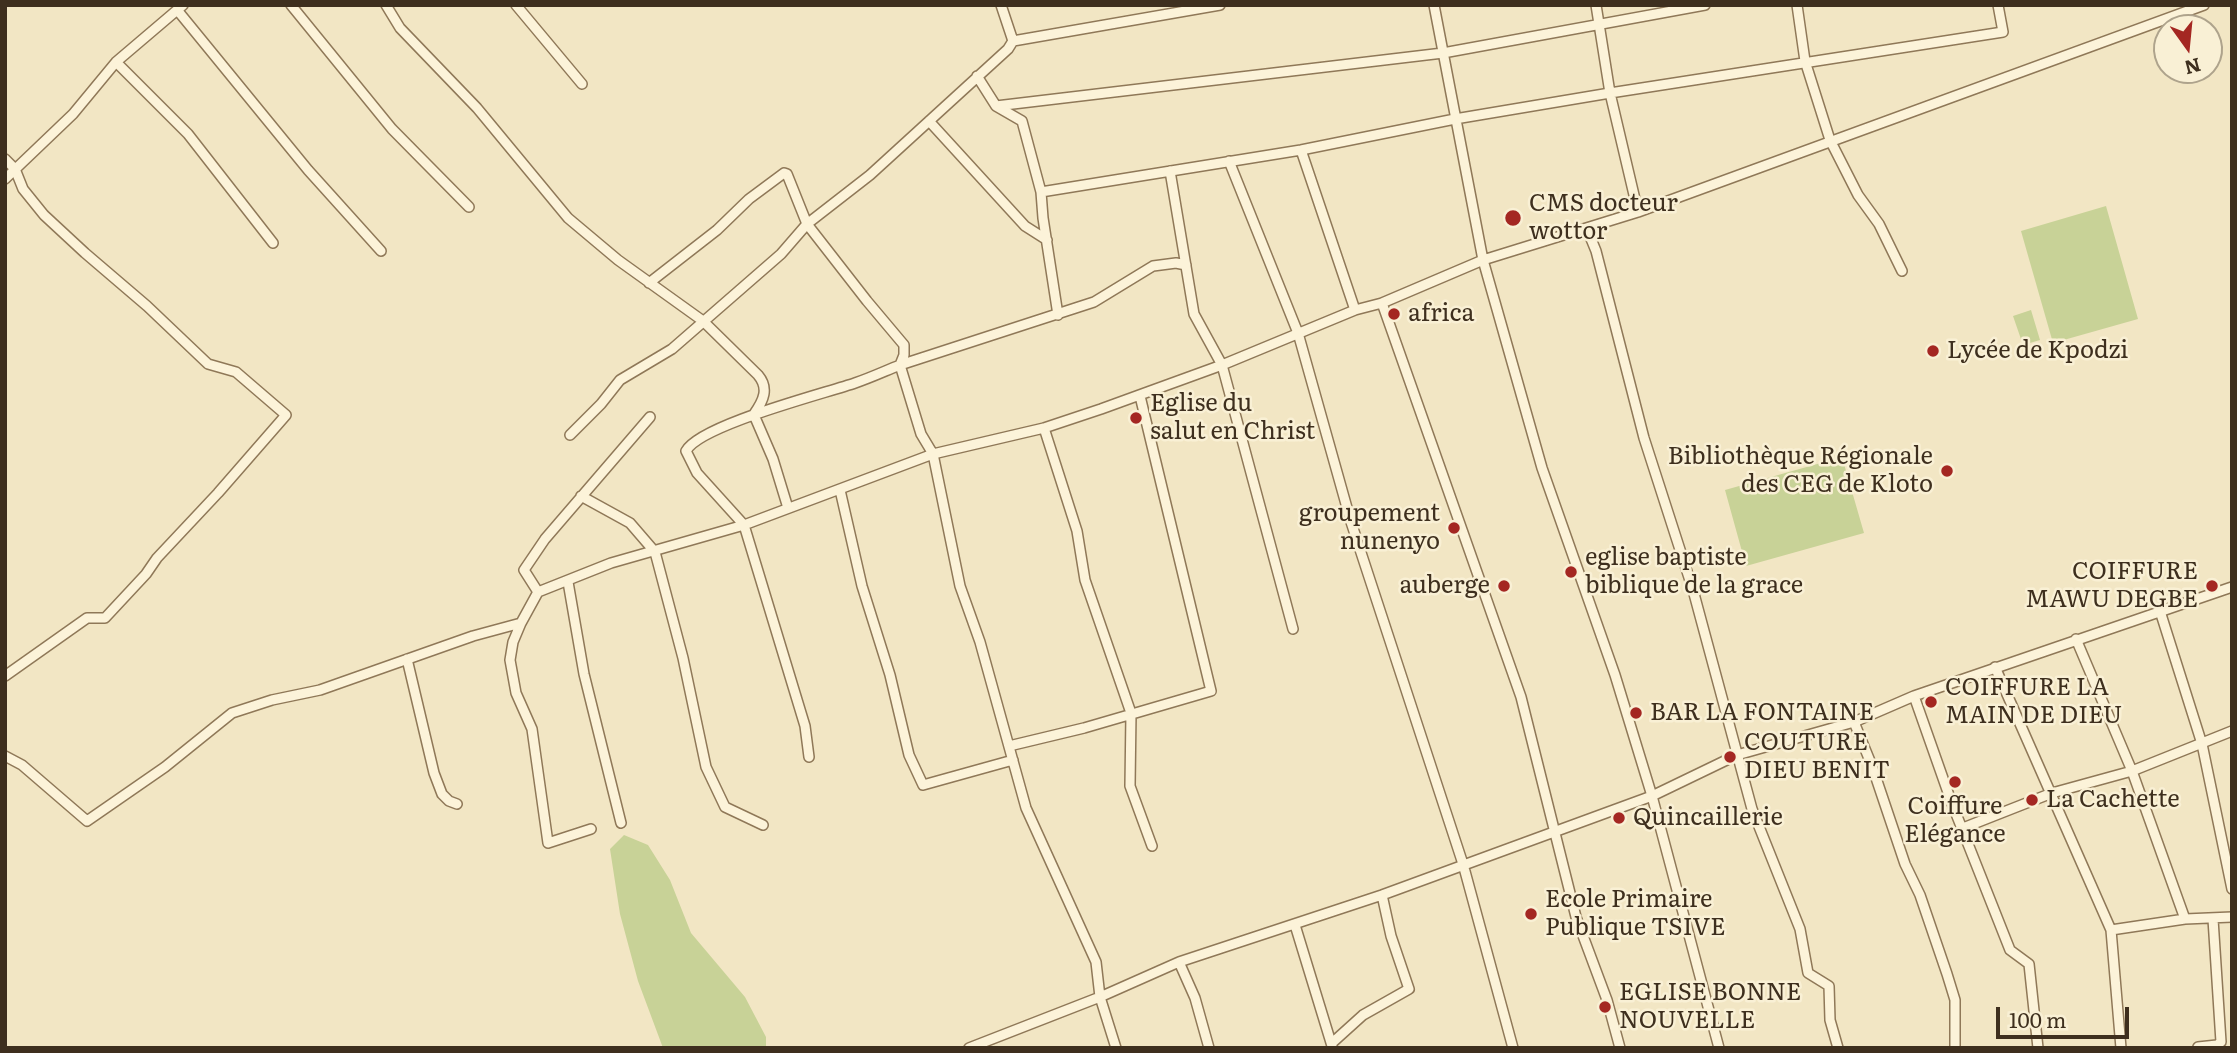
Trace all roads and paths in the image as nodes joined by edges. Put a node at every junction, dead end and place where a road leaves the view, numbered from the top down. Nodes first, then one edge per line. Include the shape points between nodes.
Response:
1 (291, 5) edge
2 (386, 5) edge
3 (516, 5) edge
4 (1001, 5) edge
5 (1220, 5) edge
6 (1434, 5) edge
7 (1596, 5) edge
8 (1705, 5) edge
9 (1797, 5) edge
10 (1998, 5) edge
11 (2204, 5) edge
12 (181, 8) edge
13 (1600, 24) junction
14 (1013, 41) junction
15 (1443, 53) junction
16 (1805, 61) junction
17 (116, 62) junction
18 (978, 76) junction
19 (582, 83) dead end
20 (1610, 93) junction
21 (996, 106) junction
22 (1455, 119) junction
23 (929, 121) junction
24 (1830, 140) junction
25 (1301, 150) junction
26 (5, 159) edge
27 (1229, 160) junction
28 (15, 169) junction
29 (1170, 171) junction
30 (5, 179) edge
31 (1041, 192) junction
32 (469, 207) dead end
33 (1638, 212) junction
34 (807, 224) junction
35 (1587, 229) junction
36 (1047, 240) junction
37 (273, 243) dead end
38 (381, 251) dead end
39 (1483, 260) junction
40 (1186, 265) junction
41 (1902, 271) dead end
42 (649, 283) junction
43 (1382, 303) junction
44 (1355, 310) junction
45 (1058, 314) junction
46 (703, 321) junction
47 (1298, 333) junction
48 (900, 365) junction
49 (1222, 365) junction
50 (1140, 396) junction
51 (754, 415) junction
52 (650, 417) dead end
53 (1044, 428) junction
54 (570, 435) dead end
55 (933, 454) junction
56 (840, 490) junction
57 (580, 496) junction
58 (788, 508) junction
59 (744, 525) junction
60 (655, 552) junction
61 (568, 582) junction
62 (2232, 587) edge
63 (538, 592) junction
64 (2160, 611) junction
65 (521, 623) junction
66 (1293, 629) dead end
67 (2076, 639) junction
68 (407, 659) junction
69 (1995, 667) junction
70 (5, 676) edge
71 (1914, 696) junction
72 (1132, 713) junction
73 (1854, 722) junction
74 (2232, 731) edge
75 (2202, 744) junction
76 (1009, 746) junction
77 (1737, 755) junction
78 (5, 756) edge
79 (809, 757) dead end
80 (1013, 760) junction
81 (2132, 771) junction
82 (2052, 793) junction
83 (1652, 796) junction
84 (457, 804) dead end
85 (621, 823) dead end
86 (763, 825) dead end
87 (1963, 828) junction
88 (592, 829) dead end
89 (1556, 832) junction
90 (1152, 846) dead end
91 (1463, 864) junction
92 (2232, 889) edge
93 (1382, 895) junction
94 (2232, 918) edge
95 (2185, 919) junction
96 (2214, 919) junction
97 (1295, 925) junction
98 (2111, 930) junction
99 (1179, 962) junction
100 (1100, 997) junction
101 (1002, 1036) junction
102 (1332, 1045) edge
103 (1837, 1047) edge
104 (2198, 1047) edge
105 (969, 1048) edge
106 (1007, 1048) edge
107 (1116, 1048) edge
108 (1209, 1048) edge
109 (1513, 1048) edge
110 (1620, 1048) edge
111 (1719, 1048) edge
112 (1955, 1048) edge
113 (2038, 1048) edge
114 (2121, 1048) edge

1 - 32 street via 392,129
2 - 42 street via 400,28 477,108 568,218
3 - 19 street
4 - 14 street
5 - 14 street
6 - 15 street
7 - 13 street
8 - 13 street
9 - 16 street
10 - 16 street via 2003,32
11 - 24 street
12 - 17 street
12 - 38 street via 308,170
13 - 15 street
13 - 20 street
14 - 18 street
15 - 21 street
15 - 22 street
16 - 20 street
16 - 24 street
17 - 28 street via 73,114
17 - 37 street via 188,134
18 - 21 street
18 - 23 street
20 - 22 street
20 - 33 street
21 - 31 street via 1022,121
22 - 25 street
22 - 39 street
23 - 34 street via 870,176
23 - 36 street via 1025,226
24 - 33 street
24 - 41 street
25 - 27 street
25 - 44 street
26 - 28 street
27 - 29 street
27 - 47 street
28 - 30 street
28 - 70 street via 23,189 44,215 85,253 208,364 236,372 286,415 104,618 87,618
29 - 31 street
29 - 40 street
31 - 36 street
33 - 35 street
34 - 42 street via 788,174 779,174
34 - 46 street via 781,254
34 - 48 street via 904,345
35 - 39 street
35 - 77 street
36 - 45 street
39 - 43 street
39 - 83 street via 1542,468
40 - 45 street via 1153,266 1094,302
40 - 49 street via 1194,314
42 - 46 street
43 - 44 street
43 - 89 street via 1521,697
44 - 47 street
45 - 48 street
46 - 51 street via 764,382 766,390
46 - 54 street via 672,349 620,380
47 - 49 street
47 - 91 street via 1351,522
48 - 51 street
48 - 55 street via 920,434
49 - 50 street
49 - 66 street
50 - 53 street
50 - 72 street via 1210,691
51 - 58 street
51 - 59 street via 707,435 686,451 697,473
52 - 57 street
53 - 55 street
53 - 72 street via 1077,531 1085,580
55 - 56 street
55 - 76 street via 960,586
56 - 58 street
56 - 80 street via 909,755 923,785
57 - 60 street via 630,523
57 - 63 street via 524,570
58 - 59 street
59 - 60 street
59 - 79 street via 804,726
60 - 61 street via 611,563
60 - 86 street via 706,767 725,807
61 - 63 street
61 - 85 street via 584,674
62 - 64 street
63 - 65 street
64 - 67 street
64 - 75 street
65 - 68 street
65 - 88 street via 510,660 516,693 532,729 548,843
67 - 69 street
67 - 81 street
68 - 78 street via 320,690 232,713 87,821 22,765
68 - 84 street via 442,794
69 - 71 street
69 - 82 street
71 - 73 street
71 - 87 street
72 - 76 street
72 - 90 street via 1130,786
73 - 77 street
73 - 112 street via 1947,974 1955,1000
74 - 75 street
75 - 81 street
75 - 92 street
76 - 80 street
77 - 83 street
77 - 103 street via 1752,809 1800,929 1808,973 1829,986
80 - 100 street via 1026,808 1096,962
81 - 82 street
81 - 95 street
82 - 87 street
82 - 98 street
83 - 89 street
83 - 111 street
87 - 113 street via 2010,950 2029,964
89 - 91 street
89 - 110 street via 1576,917 1608,1000
91 - 93 street
91 - 109 street
93 - 97 street
93 - 102 street via 1409,989 1363,1015
94 - 96 street
95 - 96 street
95 - 98 street
96 - 104 street via 2221,1042
97 - 99 street
97 - 102 street
98 - 114 street
99 - 100 street
99 - 108 street
100 - 101 street
100 - 107 street
101 - 105 street
101 - 106 street

